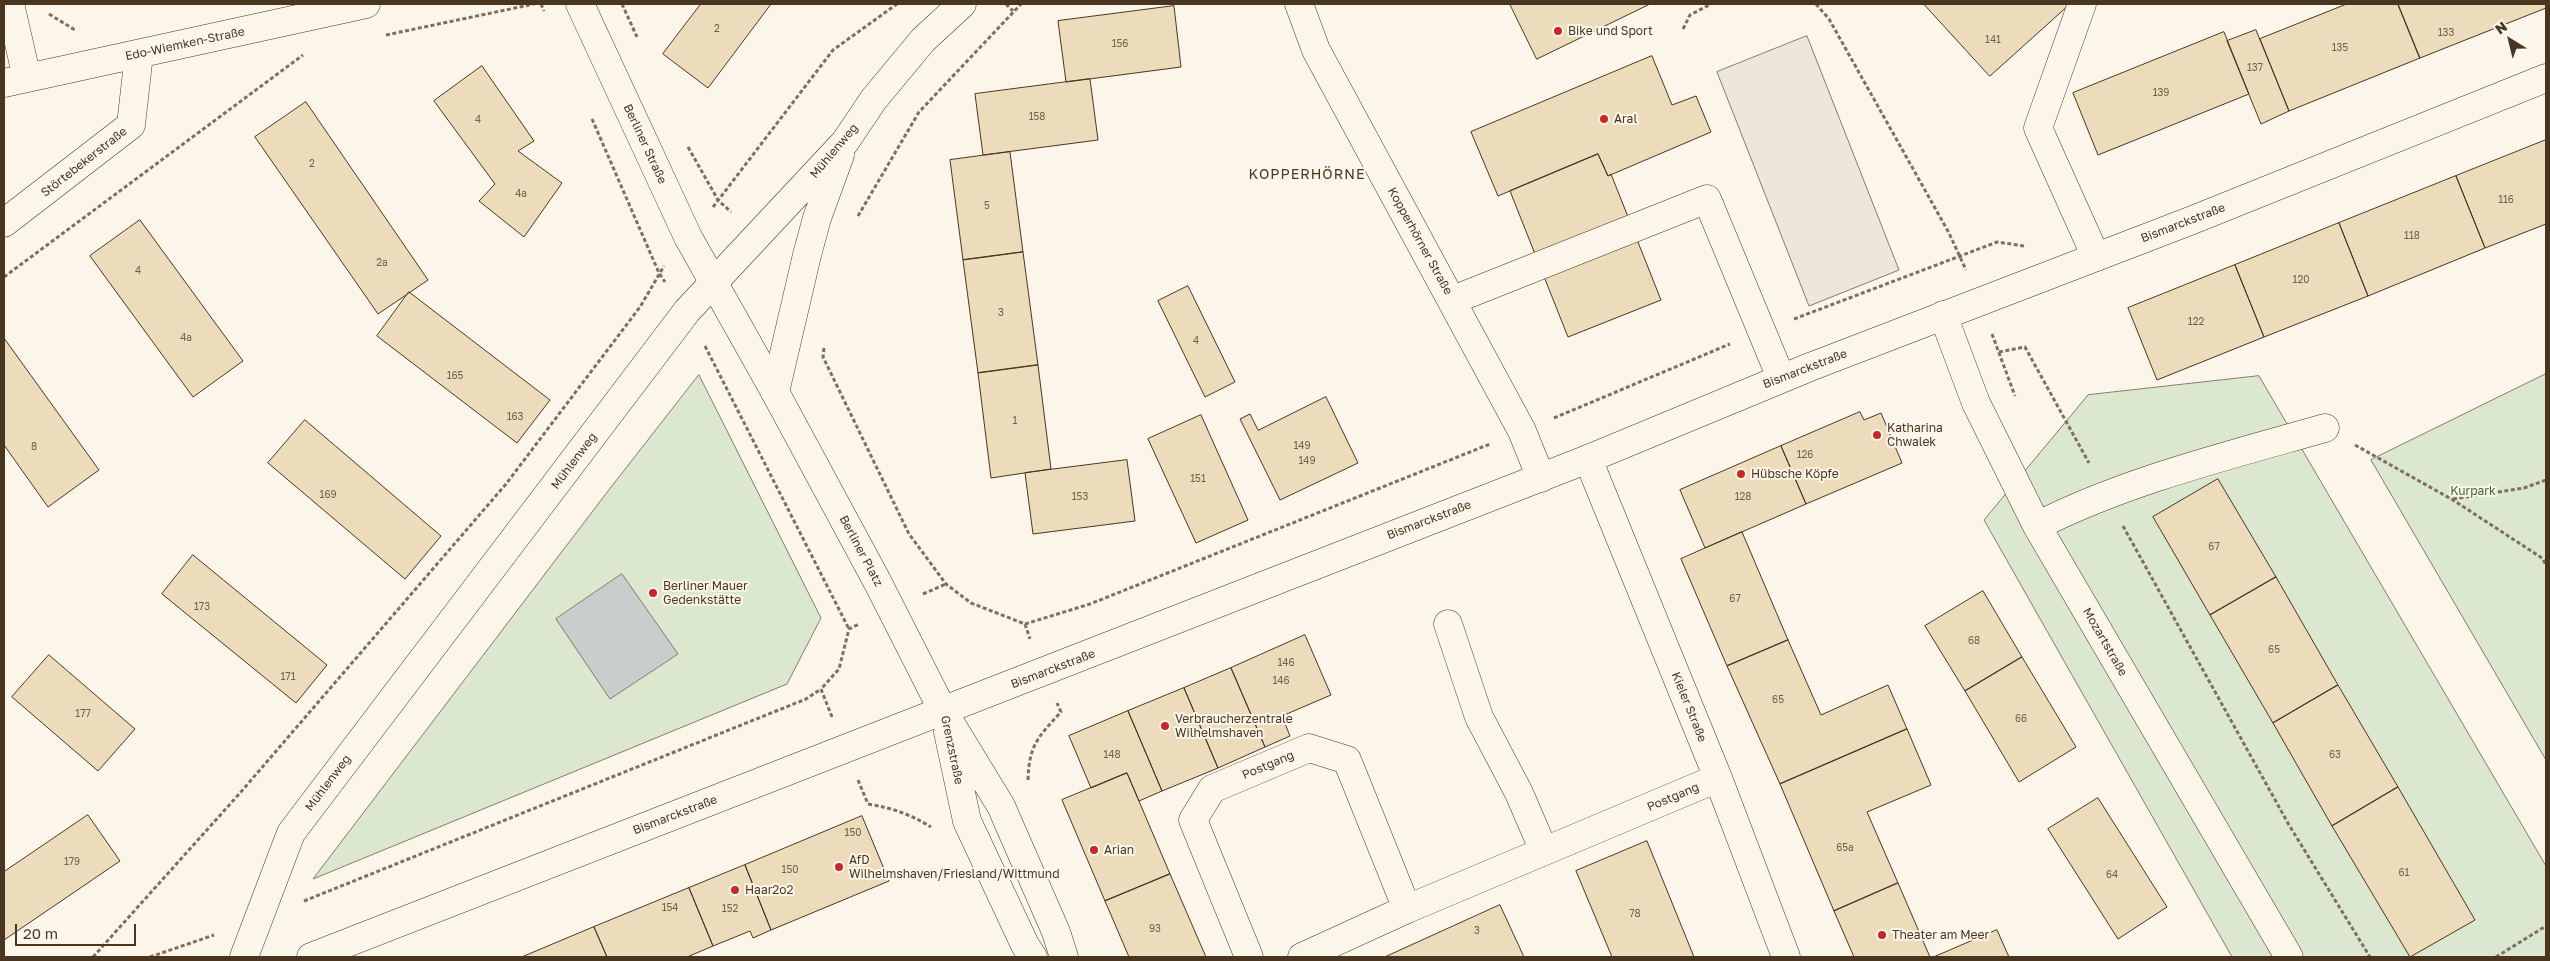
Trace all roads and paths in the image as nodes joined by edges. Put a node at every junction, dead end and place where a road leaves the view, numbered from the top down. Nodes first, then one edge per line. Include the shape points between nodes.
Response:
1 (10, 4) edge
2 (366, 4) edge
3 (534, 4) edge
4 (580, 4) edge
5 (622, 4) edge
6 (897, 4) edge
7 (962, 4) edge
8 (1006, 4) edge
9 (1021, 4) edge
10 (1299, 4) edge
11 (1711, 4) edge
12 (1816, 4) edge
13 (2082, 4) edge
14 (1012, 11) junction
15 (48, 13) dead end
16 (84, 28) dead end
17 (1683, 29) dead end
18 (384, 35) dead end
19 (638, 39) dead end
20 (309, 51) dead end
21 (139, 54) junction
22 (2546, 78) edge
23 (15, 81) edge
24 (845, 142) junction
25 (686, 143) dead end
26 (718, 200) junction
27 (854, 222) dead end
28 (4, 223) edge
29 (688, 237) junction
30 (759, 237) junction
31 (2027, 247) dead end
32 (1960, 255) junction
33 (2096, 257) junction
34 (4, 277) edge
35 (712, 283) junction
36 (1452, 300) junction
37 (1979, 301) junction
38 (1943, 315) junction
39 (1761, 332) junction
40 (825, 338) dead end
41 (1999, 352) dead end
42 (1781, 378) junction
43 (775, 392) junction
44 (2325, 428) joint
45 (1522, 431) junction
46 (1588, 459) junction
47 (1540, 478) junction
48 (2546, 480) edge
49 (2107, 496) junction
50 (2453, 500) junction
51 (2037, 526) junction
52 (2546, 564) edge
53 (1025, 624) junction
54 (1448, 624) dead end
55 (1043, 673) junction
56 (821, 689) dead end
57 (943, 710) junction
58 (1718, 778) junction
59 (1028, 784) dead end
60 (1544, 851) junction
61 (1407, 909) junction
62 (258, 920) junction
63 (2546, 926) edge
64 (93, 957) edge
65 (150, 957) edge
66 (244, 957) edge
67 (310, 957) edge
68 (1033, 957) edge
69 (1064, 957) edge
70 (1249, 957) edge
71 (1302, 957) edge
72 (1786, 957) edge
73 (2289, 957) edge
74 (2370, 957) edge
75 (2496, 957) edge

1 - 23 street
2 - 21 street, Edo-Wiemken-Straße
3 - 18 path
4 - 29 street, Berliner Straße
5 - 19 path
6 - 26 path via 833,50
7 - 24 street, Mühlenweg via 905,62 874,99
8 - 14 path
9 - 14 path
10 - 36 street, Kopperhörner Straße via 1316,50
11 - 17 path via 1690,15
12 - 32 path via 1829,19
13 - 33 street via 2038,128
14 - 27 path via 919,112
15 - 16 path via 75,30
20 - 34 path
21 - 23 street, Edo-Wiemken-Straße
21 - 28 street, Störtebekerstraße via 131,125
22 - 33 street, Bismarckstraße
24 - 30 street, Mühlenweg
24 - 43 street via 817,218
25 - 26 path
26 - 29 path
26 - 30 path
29 - 35 street, Berliner Straße
29 - 64 path via 658,273 640,307 506,484 240,793
30 - 35 street, Mühlenweg
31 - 32 path via 1997,242
32 - 37 path
32 - 39 path
33 - 37 street, Bismarckstraße
35 - 43 street, Berliner Platz
35 - 62 street, Mühlenweg via 291,832
36 - 39 street via 1707,199
36 - 45 street, Kopperhörner Straße
37 - 38 street, Bismarckstraße
38 - 42 street, Bismarckstraße
38 - 51 street, Mozartstraße via 1976,404
39 - 42 street
39 - 45 path
40 - 53 path via 823,357 908,534 946,584 971,603
41 - 49 path via 2025,347
42 - 46 street, Bismarckstraße
43 - 57 street, Berliner Platz
44 - 49 street via 2224,456
44 - 50 path
45 - 47 street, Kopperhörner Straße
45 - 53 path via 1090,604
46 - 47 street, Bismarckstraße
46 - 58 street, Kieler Straße
47 - 55 street, Bismarckstraße
48 - 50 path via 2524,488
49 - 51 street via 2071,508
49 - 74 path via 2289,824
50 - 52 path via 2542,558
51 - 73 street, Mozartstraße
53 - 55 path
54 - 60 street via 1479,717 1519,793
55 - 57 street, Bismarckstraße
55 - 59 path via 1061,712 1036,739 1028,766
56 - 62 path via 806,699
57 - 67 street, Bismarckstraße
57 - 68 street, Grenzstraße via 967,821
57 - 69 street, Grenzstraße via 1001,806
58 - 60 street, Postgang
58 - 72 street, Kieler Straße
60 - 61 street, Postgang
61 - 70 street, Postgang via 1347,760 1309,748 1212,789 1193,820
61 - 71 street, Postgang
62 - 65 path
62 - 66 street, Mühlenweg
63 - 75 path

